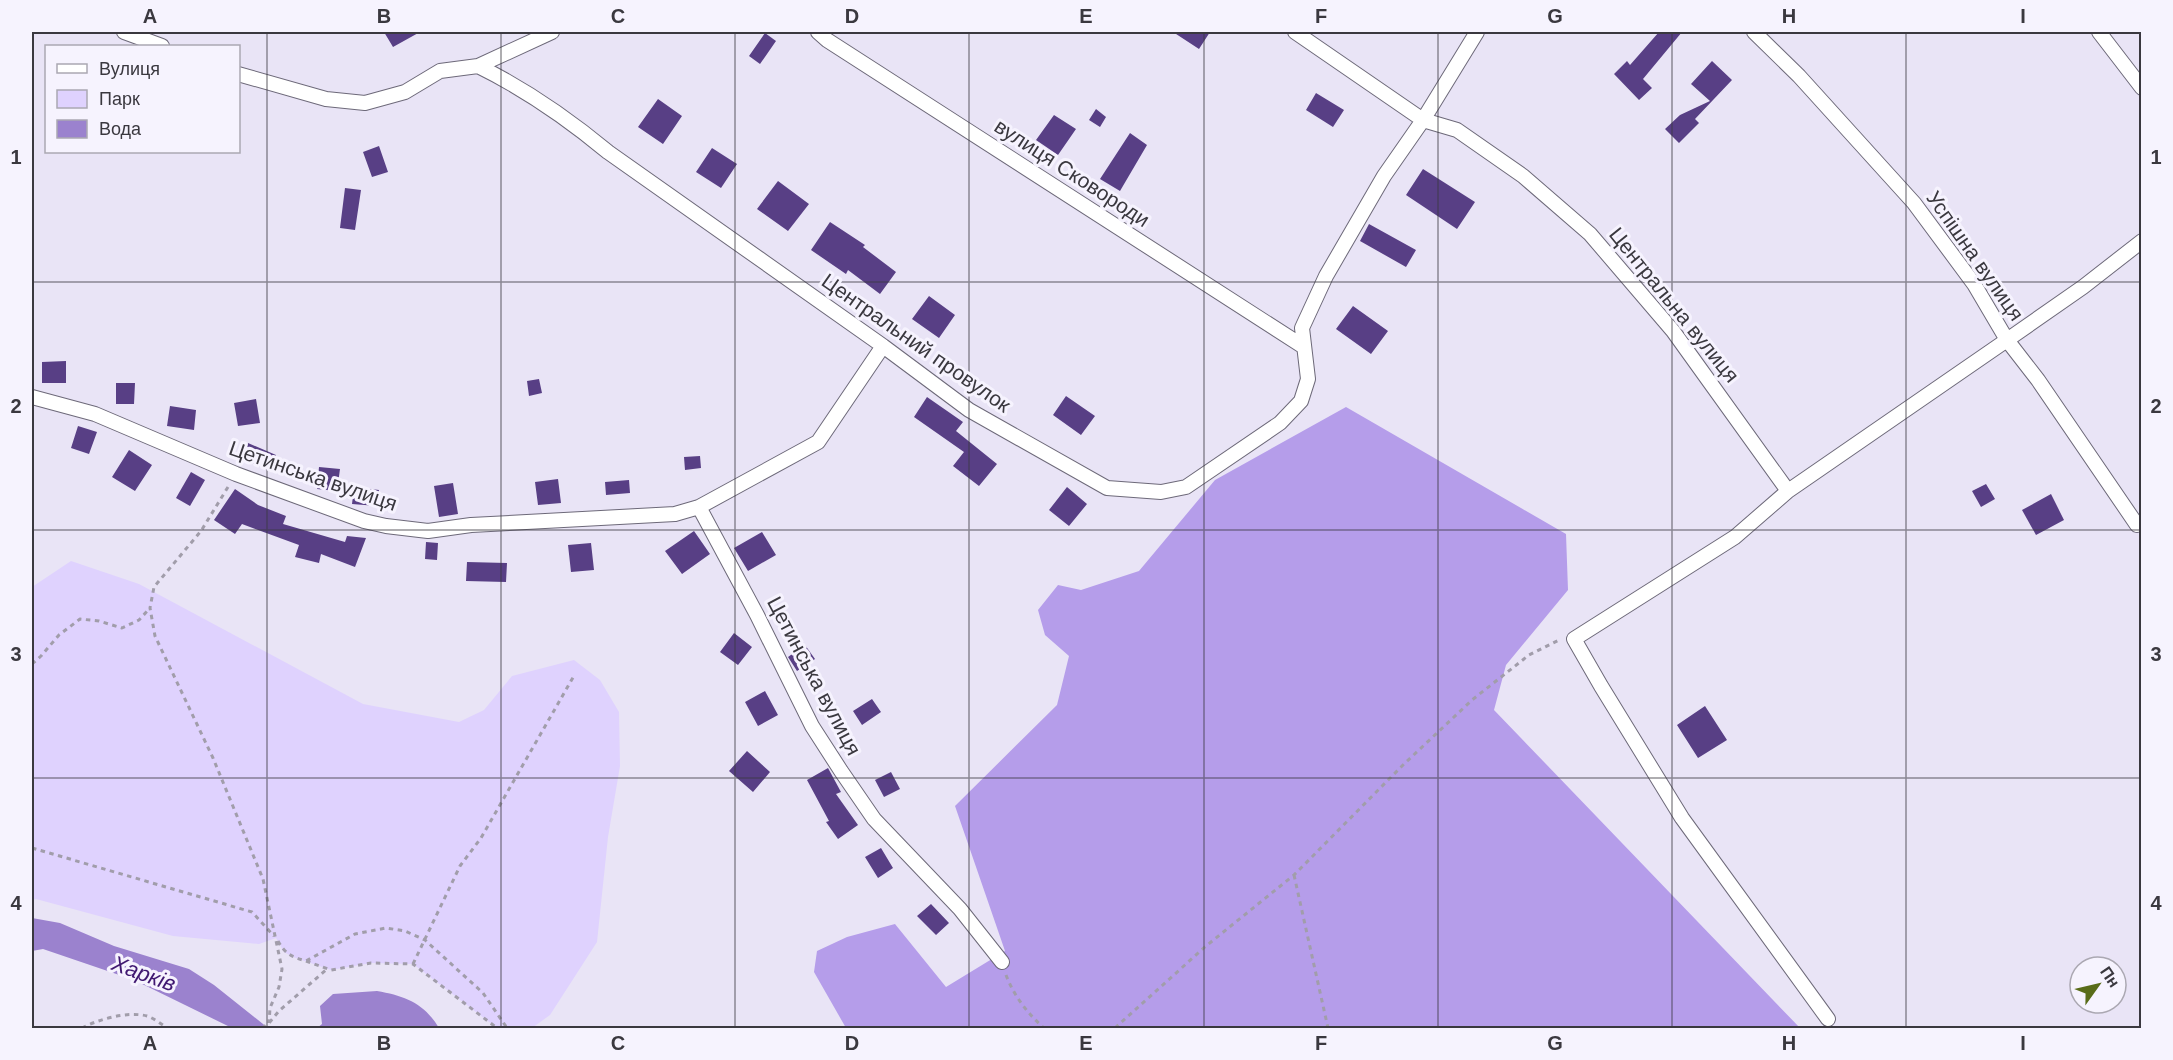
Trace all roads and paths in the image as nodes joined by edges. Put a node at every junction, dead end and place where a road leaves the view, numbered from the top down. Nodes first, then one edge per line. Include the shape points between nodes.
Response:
1 (124, 32) edge
2 (549, 32) edge
3 (818, 32) edge
4 (1295, 32) edge
5 (1477, 32) edge
6 (1754, 32) edge
7 (2099, 32) edge
8 (159, 45) edge
9 (478, 66) junction
10 (240, 75) edge
11 (2142, 88) edge
12 (1424, 120) junction
13 (2142, 242) edge
14 (2007, 340) junction
15 (883, 346) junction
16 (1304, 347) junction
17 (32, 397) edge
18 (236, 474) junction
19 (1788, 491) junction
20 (699, 507) junction
21 (2137, 525) dead end
22 (150, 608) junction
23 (1574, 639) junction
24 (32, 664) edge
25 (575, 674) dead end
26 (32, 848) edge
27 (1294, 875) junction
28 (276, 938) junction
29 (425, 940) junction
30 (306, 961) junction
31 (1002, 962) joint
32 (413, 964) junction
33 (328, 968) junction
34 (1828, 1019) dead end
35 (269, 1023) junction
36 (82, 1029) edge
37 (168, 1029) edge
38 (262, 1029) edge
39 (497, 1029) edge
40 (507, 1029) edge
41 (1044, 1029) edge
42 (1114, 1029) edge
43 (1328, 1029) edge

1 - 8 street
2 - 9 street
3 - 16 street, вулиця Сковороди
4 - 12 street, Центральна вулиця
5 - 12 street, Центральний провулок
6 - 14 street, Успішна вулиця via 1914,203 1974,284
7 - 11 street
9 - 10 street via 440,71 405,92 365,104 326,99
9 - 15 street, Центральний провулок via 506,79 574,124
12 - 16 street, Центральний провулок via 1384,176 1326,276 1302,328
12 - 19 street, Центральна вулиця via 1457,130 1523,176 1590,234 1673,331
13 - 14 street
14 - 19 street
14 - 21 street, Успішна вулиця
15 - 16 street, Центральний провулок via 969,410 1107,488 1161,492 1186,487 1280,423 1301,401 1305,390 1308,379
15 - 20 street, Цетинська вулиця via 818,442
17 - 18 street, Цетинська вулиця via 95,414
18 - 20 street, Цетинська вулиця via 364,520 428,531 471,525 675,514
18 - 22 path via 201,531 154,587
19 - 23 street via 1735,537
20 - 31 street, Цетинська вулиця via 812,726 841,771 874,819 960,909
22 - 24 path via 139,620 122,628 80,619
22 - 28 path via 155,636 213,758 263,879
23 - 27 path via 1556,640 1529,655 1472,700
23 - 34 street via 1682,818
25 - 29 path via 481,838 460,866
26 - 28 path via 252,912
27 - 42 path via 1206,946
27 - 43 path
28 - 30 path via 284,952
28 - 35 path via 282,969
29 - 30 path via 386,928 355,934
29 - 32 path
29 - 40 path via 483,993
30 - 33 path
31 - 41 path via 1010,985 1030,1016
32 - 33 path
32 - 39 path
33 - 35 path
35 - 38 path
36 - 37 path via 120,1015 148,1016

